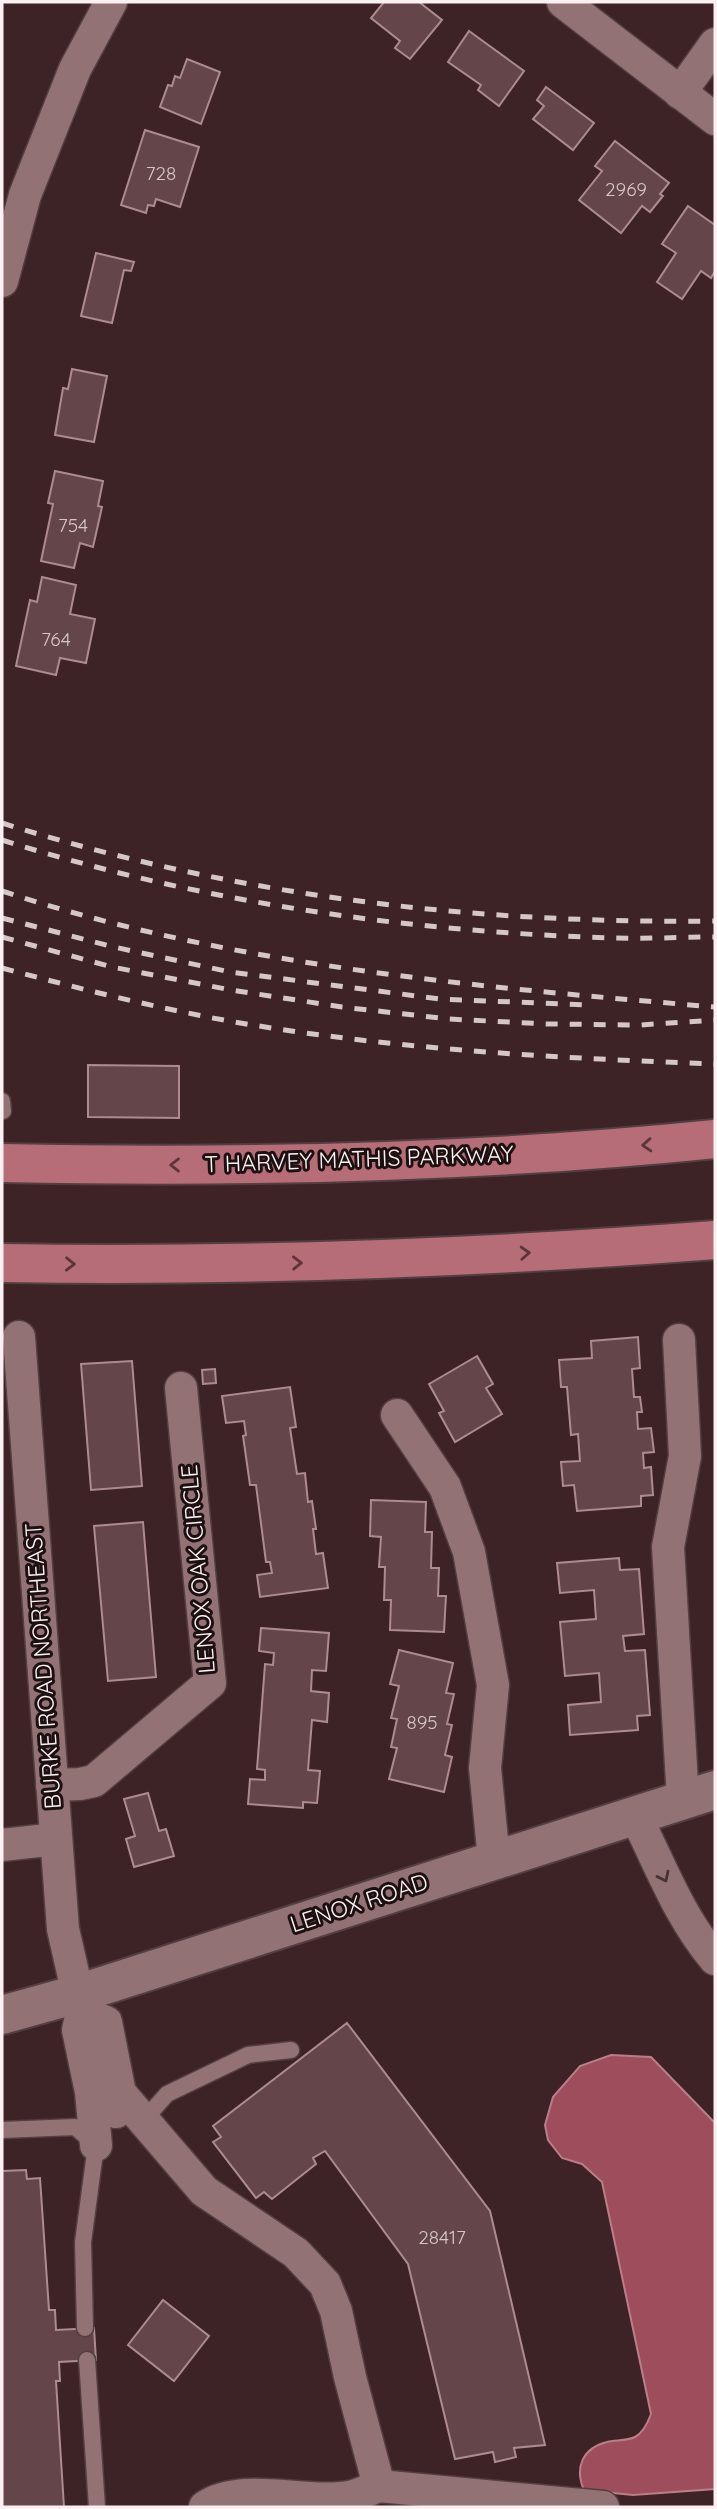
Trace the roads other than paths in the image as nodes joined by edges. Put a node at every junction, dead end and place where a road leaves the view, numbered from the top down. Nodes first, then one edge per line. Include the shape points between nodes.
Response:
1 (111, 2) edge
2 (563, 2) edge
3 (715, 44) edge
4 (680, 93) junction
5 (715, 119) edge
6 (2, 281) edge
7 (2, 1101) edge
8 (3, 1111) edge
9 (715, 1139) edge
10 (2, 1163) edge
11 (715, 1240) edge
12 (2, 1263) edge
13 (19, 1337) dead end
14 (679, 1340) dead end
15 (181, 1388) dead end
16 (397, 1415) dead end
17 (52, 1785) junction
18 (699, 1795) edge
19 (635, 1815) junction
20 (56, 1839) junction
21 (2, 1845) edge
22 (494, 1860) junction
23 (709, 1947) edge
24 (80, 2003) junction
25 (2, 2015) edge
26 (291, 2050) dead end
27 (107, 2077) junction
28 (144, 2120) junction
29 (2, 2130) edge
30 (96, 2145) junction
31 (85, 2328) dead end
32 (87, 2360) dead end
33 (379, 2486) junction
34 (97, 2507) edge
35 (205, 2507) edge
36 (603, 2507) edge

1 - 6 street via 75,69 25,195
2 - 4 street
3 - 4 street
4 - 5 street
7 - 8 lane
9 -> 10 highway, T HARVEY MATHIS PARKWAY via 389,1160
12 -> 11 highway via 393,1260
13 - 17 street, BURKE ROAD NORTHEAST
14 - 18 street via 685,1456 668,1547
15 - 17 street, LENOX OAK CIRCLE via 210,1684 94,1781
16 - 22 street via 445,1487 469,1552 494,1685 485,1768
17 - 20 street, BURKE ROAD NORTHEAST
18 - 19 street, LENOX ROAD
19 - 22 street, LENOX ROAD
19 -> 23 street
20 - 21 street
20 - 24 street, BURKE ROAD NORTHEAST via 63,1929
22 - 24 street, LENOX ROAD
24 - 25 street, LENOX ROAD
24 - 27 street, BURKE ROAD NORTHEAST via 78,2030
26 - 28 lane via 248,2055 167,2094
27 - 28 street
27 - 30 street, BURKE ROAD NORTHEAST via 92,2092
28 - 33 street via 204,2191 296,2253 325,2284 336,2311
29 - 30 lane via 75,2127
30 - 31 lane via 83,2242
32 - 34 lane
33 - 35 street via 352,2496 241,2496
33 - 36 street

